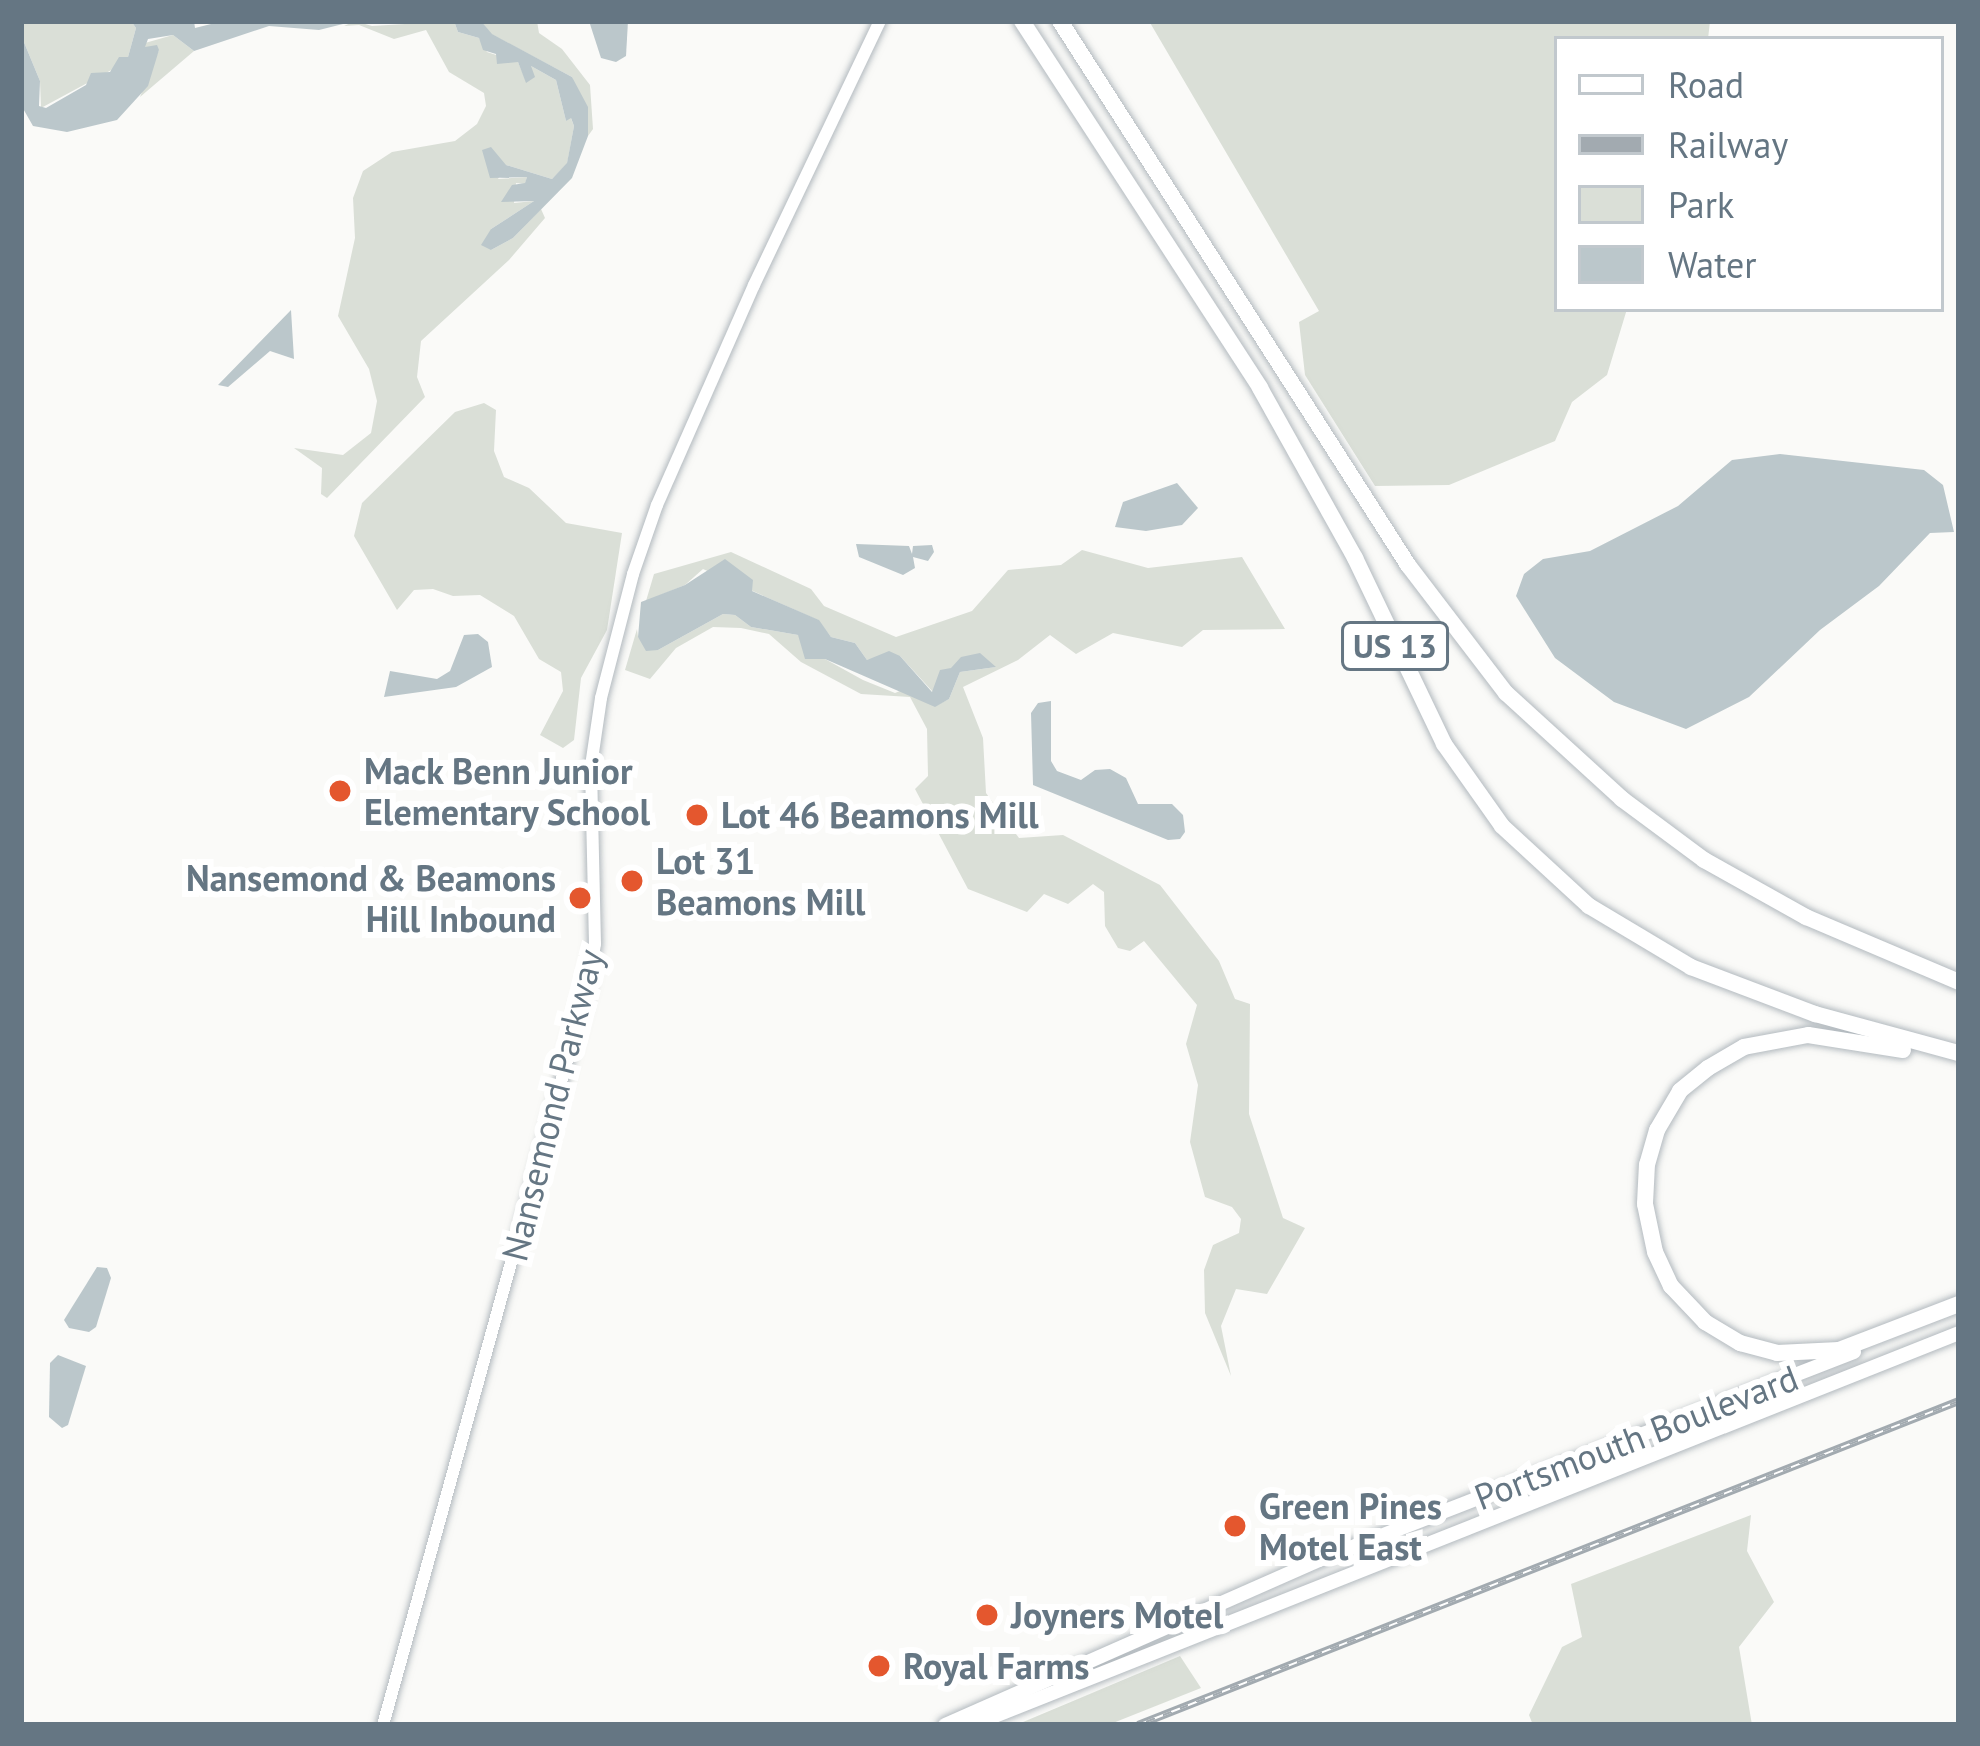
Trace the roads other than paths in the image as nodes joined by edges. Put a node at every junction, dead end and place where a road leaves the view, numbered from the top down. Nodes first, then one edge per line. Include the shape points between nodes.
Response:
1 (880, 21) edge
2 (1022, 21) edge
3 (1060, 21) edge
4 (1959, 982) edge
5 (1959, 1057) edge
6 (1959, 1304) edge
7 (1930, 1319) junction
8 (1959, 1333) edge
9 (1428, 1543) junction
10 (1319, 1560) junction
11 (382, 1725) edge
12 (945, 1725) edge
13 (972, 1725) edge

1 - 11 main road, Nansemond Parkway via 754,285 633,574 591,766 595,944 588,986
2 - 5 highway, US 13 via 1260,388 1355,558 1444,744 1514,839 1590,907 1691,967
3 - 4 highway, US 13 via 1395,545 1506,693 1577,762 1704,860 1806,917
5 - 7 highway via 1808,1035 1744,1047 1680,1091 1647,1163 1645,1204 1663,1269 1687,1305 1729,1337 1764,1351 1814,1355
6 - 7 highway
7 - 10 main road, Portsmouth Boulevard
8 - 9 main road, Portsmouth Boulevard
9 - 10 main road via 1343,1568
9 - 13 main road, Portsmouth Boulevard
10 - 12 main road, Portsmouth Boulevard

